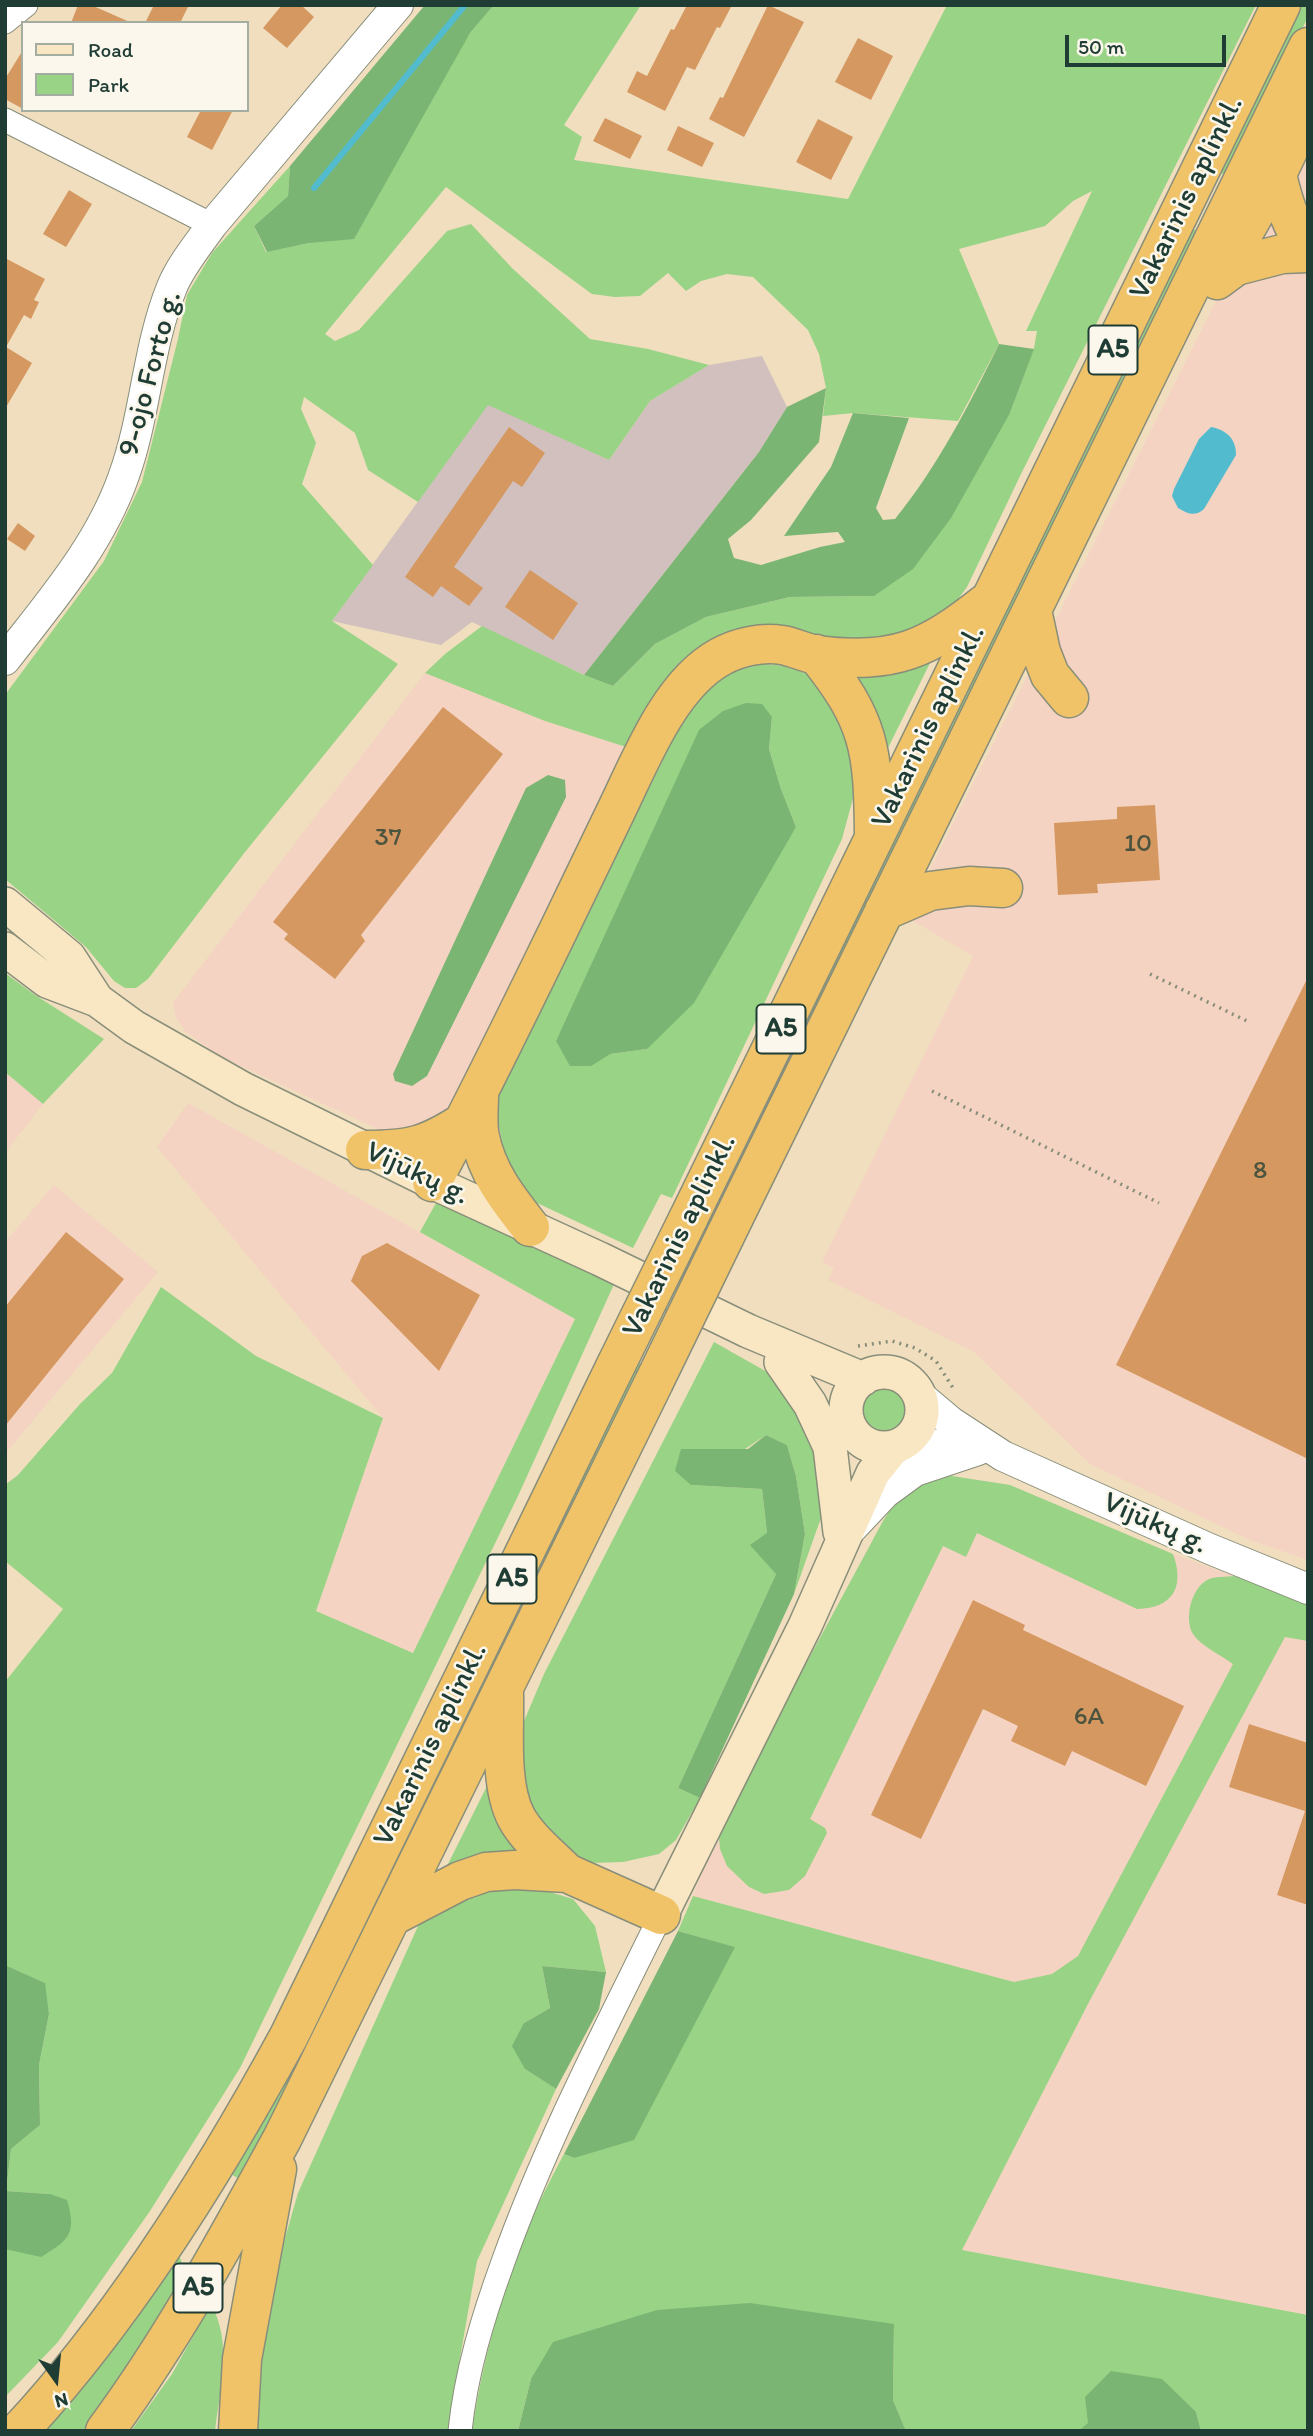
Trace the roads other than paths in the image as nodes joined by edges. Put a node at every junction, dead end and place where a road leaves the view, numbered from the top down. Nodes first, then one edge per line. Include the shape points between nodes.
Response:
1 (26, 5) edge
2 (398, 5) edge
3 (1281, 5) edge
4 (5, 22) edge
5 (1308, 47) edge
6 (1308, 109) edge
7 (5, 120) edge
8 (1277, 174) junction
9 (212, 225) junction
10 (1308, 251) edge
11 (1217, 280) junction
12 (1155, 360) junction
13 (992, 599) junction
14 (1032, 610) junction
15 (816, 654) junction
16 (5, 660) edge
17 (1069, 698) dead end
18 (874, 838) junction
19 (1003, 888) dead end
20 (5, 904) edge
21 (884, 911) junction
22 (5, 948) edge
23 (97, 1000) junction
24 (472, 1107) junction
25 (365, 1150) junction
26 (432, 1182) junction
27 (530, 1227) junction
28 (748, 1331) junction
29 (781, 1362) junction
30 (863, 1378) junction
31 (919, 1395) junction
32 (850, 1425) junction
33 (900, 1444) junction
34 (991, 1453) junction
35 (842, 1539) junction
36 (1308, 1589) edge
37 (504, 1687) junction
38 (567, 1873) junction
39 (661, 1915) junction
40 (391, 1917) junction
41 (282, 2139) junction
42 (19, 2431) edge
43 (105, 2431) edge
44 (238, 2431) edge
45 (460, 2431) edge

1 - 4 street
2 - 9 street, 9-ojo Forto g.
3 - 13 highway, Vakarinis aplinkl. / A5
5 - 12 highway, Vakarinis aplinkl. / A5
6 - 8 highway
7 - 9 street
8 - 10 highway via 1295,231
8 - 11 highway
9 - 16 street, 9-ojo Forto g. via 172,286 124,478 87,550
10 - 11 highway via 1236,266
11 - 12 highway
12 - 14 highway, Vakarinis aplinkl. / A5
13 - 15 highway via 919,648 872,657
13 - 18 highway, Vakarinis aplinkl. / A5
14 - 17 highway via 1050,675
14 - 21 highway, Vakarinis aplinkl. / A5
15 - 18 highway via 844,689 864,729 874,786
15 - 24 highway via 781,645 739,649 699,672 679,694 640,760
18 - 42 highway, Vakarinis aplinkl. / A5, bridge via 261,2086 102,2332
19 - 21 highway via 930,891
20 - 23 main road, Vijūkų g. via 69,957
21 - 37 highway, Vakarinis aplinkl. / A5, bridge
22 - 23 main road, Vijūkų g. via 47,981
23 - 25 main road, Vijūkų g. via 186,1058
24 - 25 highway via 440,1138 419,1146
24 - 26 highway
24 - 27 highway via 488,1166
25 - 26 main road, Vijūkų g.
26 - 27 main road, Vijūkų g.
27 - 28 main road, Vijūkų g.
28 - 29 main road, Vijūkų g.
28 - 30 main road, Vijūkų g.
29 - 32 main road, Vijūkų g. via 824,1390
29 - 35 main road via 810,1404 830,1447
30 - 31 main road via 888,1372 912,1384
30 - 32 main road via 848,1397
31 - 33 main road via 920,1420 915,1432
31 - 34 street, Vijūkų g.
32 - 33 main road via 870,1445
32 - 35 main road via 852,1464
33 - 34 street, Vijūkų g.
33 - 35 main road via 873,1473
34 - 35 street via 915,1471 885,1493
34 - 36 street, Vijūkų g.
35 - 39 main road via 805,1626
37 - 38 highway via 508,1788 516,1817
37 - 40 highway, Vakarinis aplinkl. / A5
38 - 39 highway
38 - 40 highway via 486,1872
39 - 45 street via 522,2207 485,2310
40 - 41 highway, Vakarinis aplinkl. / A5
41 - 43 highway, Vakarinis aplinkl. / A5 via 145,2377
41 - 44 highway via 242,2359

